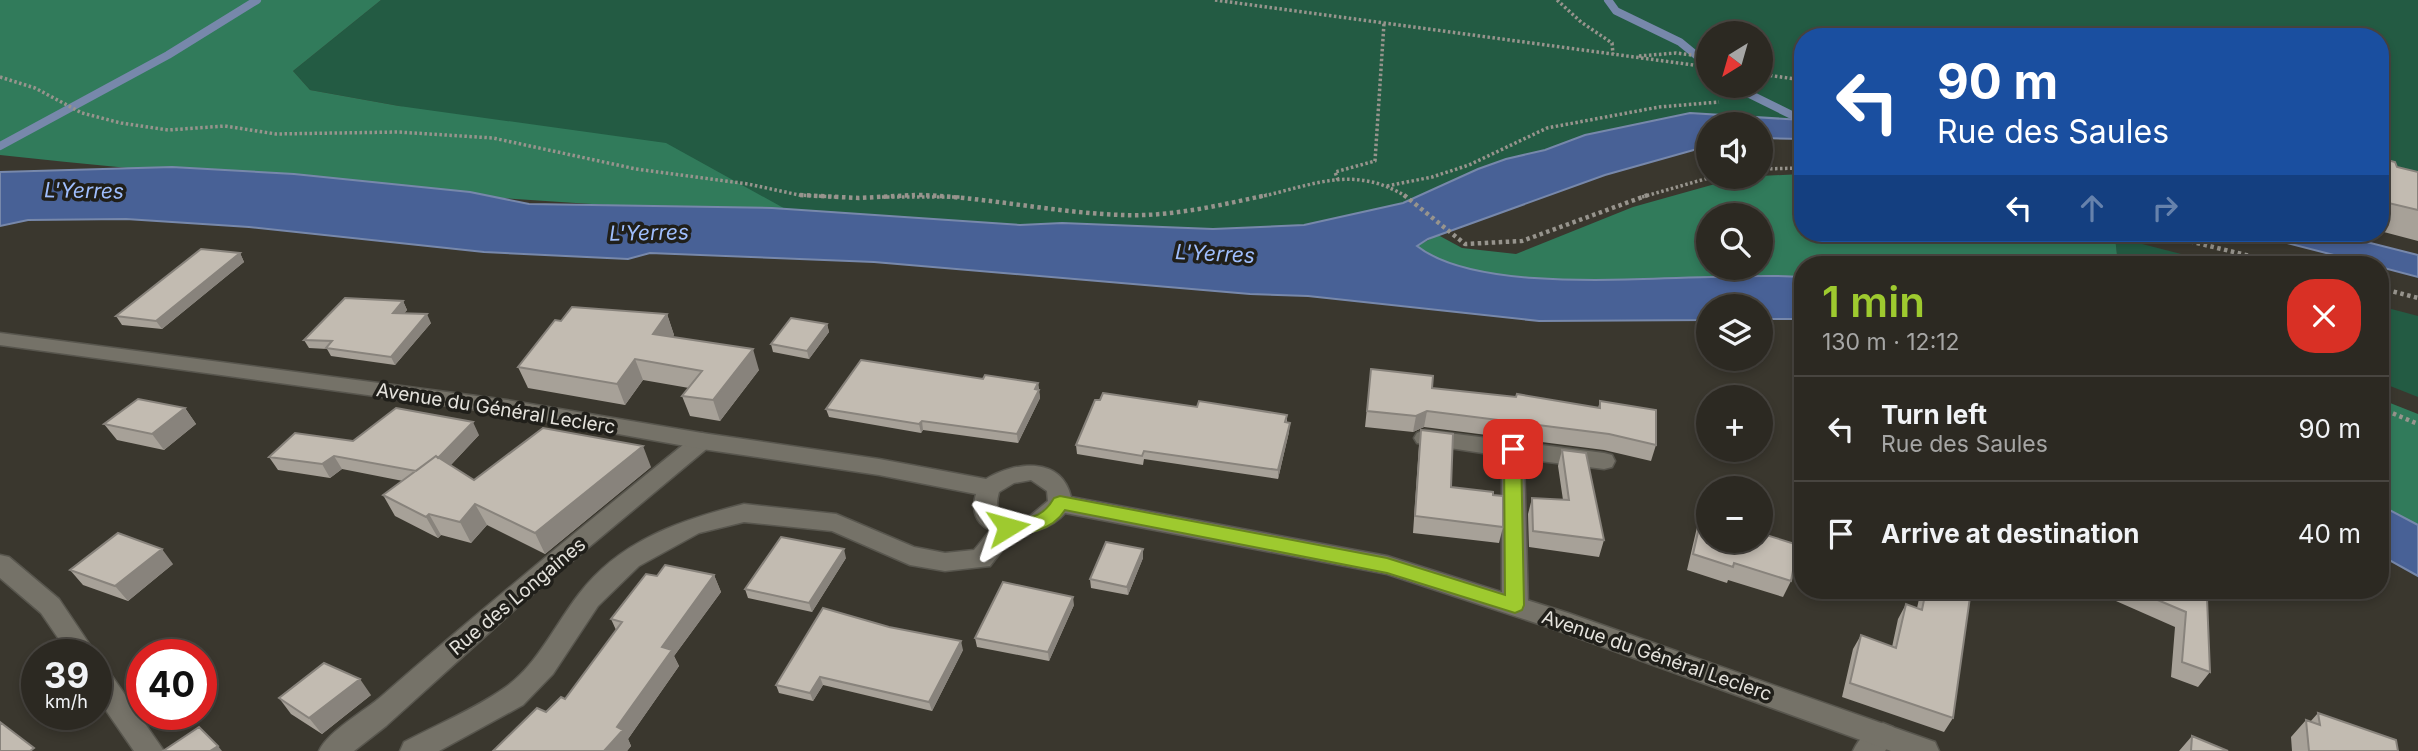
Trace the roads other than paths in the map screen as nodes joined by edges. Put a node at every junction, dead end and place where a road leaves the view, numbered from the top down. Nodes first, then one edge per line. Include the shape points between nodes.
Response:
1 (0, 339) edge
2 (1424, 438) edge
3 (702, 441) junction
4 (1513, 449) junction
5 (1604, 461) dead end
6 (989, 488) junction
7 (1060, 503) junction
8 (1008, 527) junction
9 (0, 564) edge
10 (1515, 605) junction
11 (73, 639) edge
12 (112, 697) edge
13 (1875, 743) edge
14 (150, 751) edge
15 (333, 751) edge
16 (414, 751) edge
17 (1925, 751) edge

1 - 3 street, Avenue du Général Leclerc via 507,407
2 - 4 street
3 - 6 street, Avenue du Général Leclerc
3 - 15 street, Rue des Longaines
4 - 5 street
4 - 10 street
6 - 7 street via 1008,476 1031,472 1051,480
6 - 8 street via 985,497 988,516
7 - 8 street via 1034,526
7 - 10 street, Avenue du Général Leclerc via 1387,565
8 - 16 street via 981,559 945,562 911,556 836,523 744,513 692,526 630,559 589,599 544,666 513,697
9 - 11 street via 50,606
10 - 13 street, Avenue du Général Leclerc
12 - 14 street
13 - 17 street, Avenue du Général Leclerc

